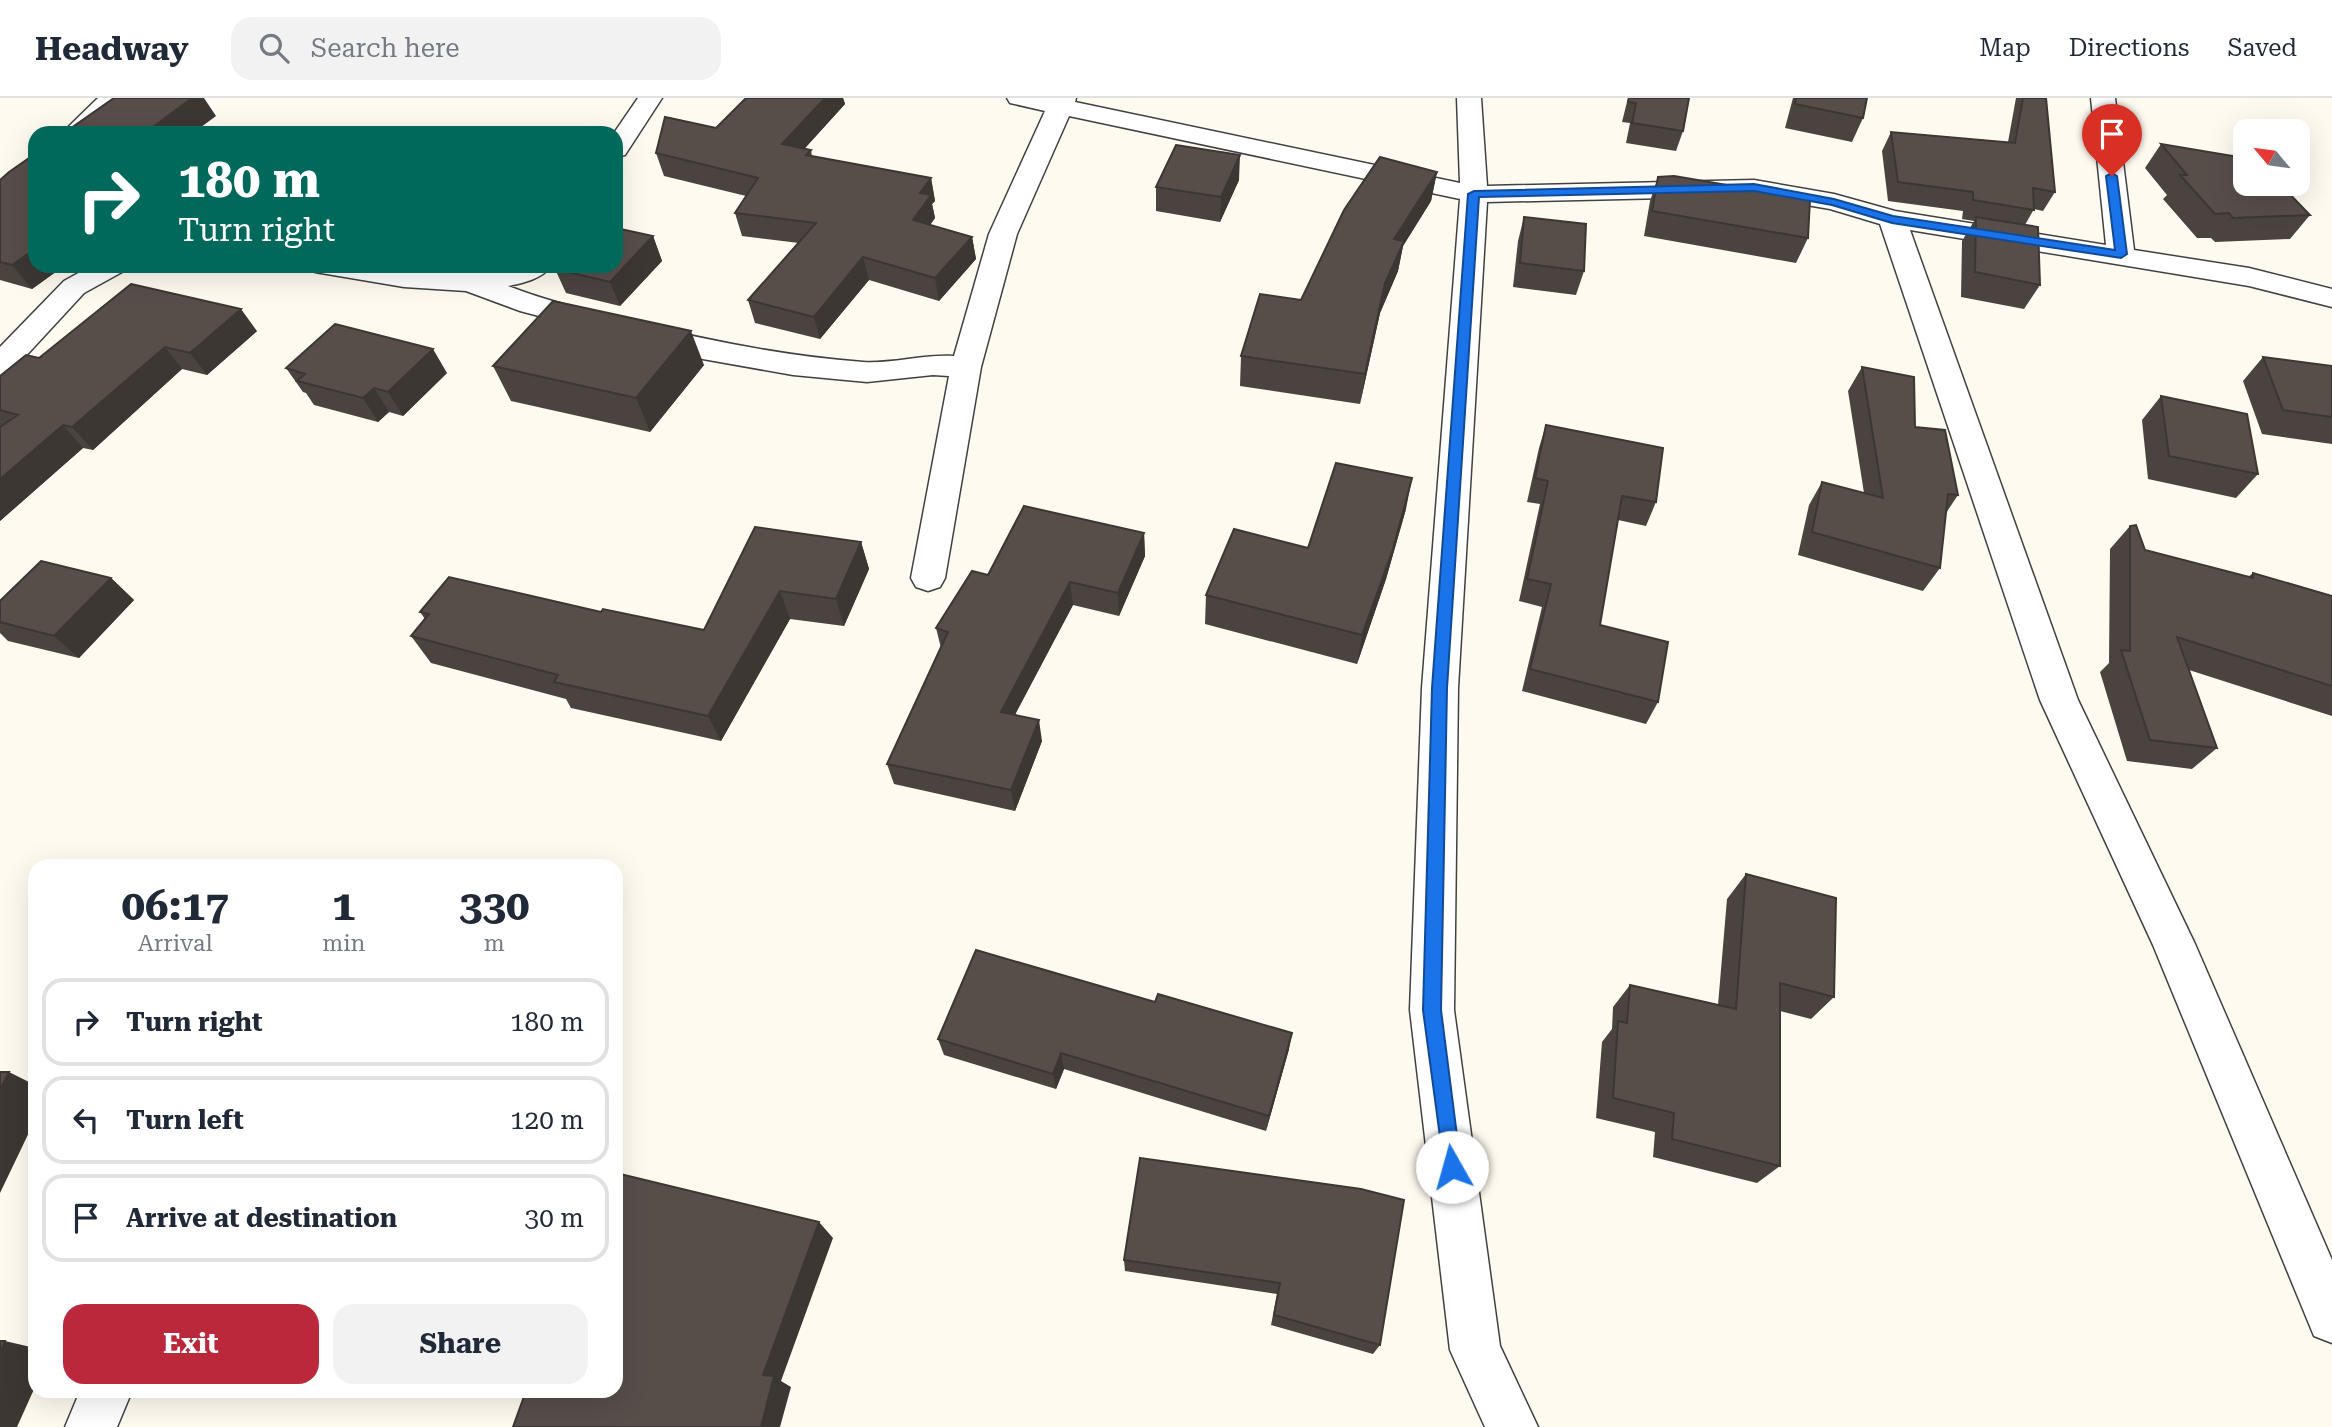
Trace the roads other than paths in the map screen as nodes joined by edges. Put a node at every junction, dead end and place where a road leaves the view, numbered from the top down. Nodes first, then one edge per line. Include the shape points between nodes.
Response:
1 (112, 98) edge
2 (650, 98) edge
3 (1020, 98) edge
4 (1469, 98) edge
5 (2103, 98) edge
6 (1063, 102) edge
7 (82, 126) edge
8 (623, 138) edge
9 (1474, 194) junction
10 (1892, 219) junction
11 (2121, 254) junction
12 (99, 273) edge
13 (372, 273) edge
14 (527, 273) edge
15 (468, 281) junction
16 (2332, 298) edge
17 (0, 365) edge
18 (966, 367) junction
19 (928, 578) dead end
20 (2332, 1318) edge
21 (103, 1398) edge
22 (90, 1427) edge
23 (1512, 1427) edge

1 - 7 street
2 - 8 street
3 - 6 street
4 - 9 street
5 - 11 street
6 - 9 street
6 - 18 street via 1003,234
9 - 10 street via 1754,188 1834,202
9 - 23 street via 1440,688 1432,1010 1475,1350
10 - 11 street
10 - 20 street via 2059,699 2174,944
11 - 16 street via 2249,277
12 - 17 street via 74,287
13 - 15 street
14 - 15 street via 505,280
15 - 18 street via 556,312 697,348 793,365 867,372 933,365
18 - 19 street
21 - 22 street

